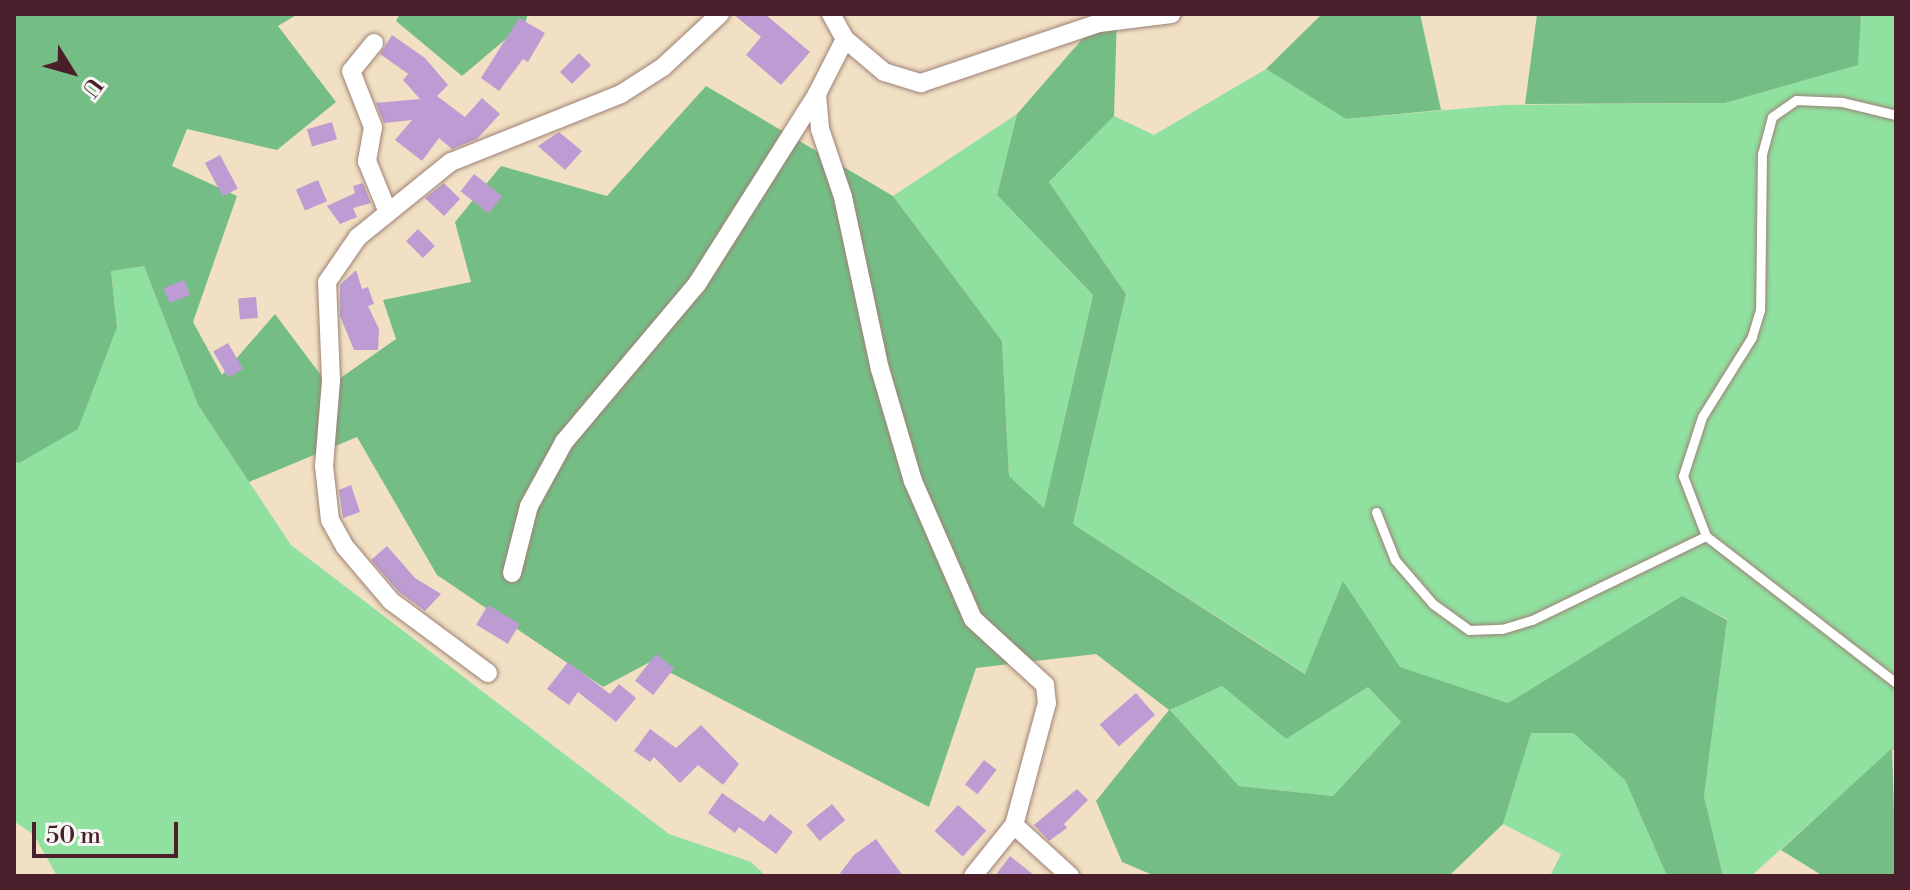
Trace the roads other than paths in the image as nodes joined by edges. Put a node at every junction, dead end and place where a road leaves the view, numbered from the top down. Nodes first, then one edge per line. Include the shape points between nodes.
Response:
1 (720, 14) edge
2 (831, 14) edge
3 (1171, 14) edge
4 (845, 39) junction
5 (374, 43) dead end
6 (817, 94) junction
7 (1896, 115) edge
8 (387, 210) junction
9 (1376, 512) dead end
10 (1706, 536) junction
11 (512, 573) dead end
12 (488, 673) dead end
13 (1896, 683) edge
14 (1014, 825) junction
15 (973, 876) edge
16 (1070, 876) edge

1 - 8 street via 663,67 621,94 451,162
2 - 4 street
3 - 4 street via 1099,23 921,83 884,72
4 - 6 street
5 - 8 street via 351,71 373,127 367,161
6 - 11 street via 697,284 564,442 529,506
6 - 14 street via 820,129 843,197 880,369 913,481 973,619 1045,685 1047,703
7 - 10 lane via 1842,102 1796,100 1772,117 1762,154 1760,310 1752,337 1702,417 1683,476
8 - 12 street via 358,237 327,282 331,380 326,504 345,547 391,601
9 - 10 lane via 1395,560 1433,604 1469,630 1502,629 1532,620
10 - 13 lane
14 - 15 street
14 - 16 street

